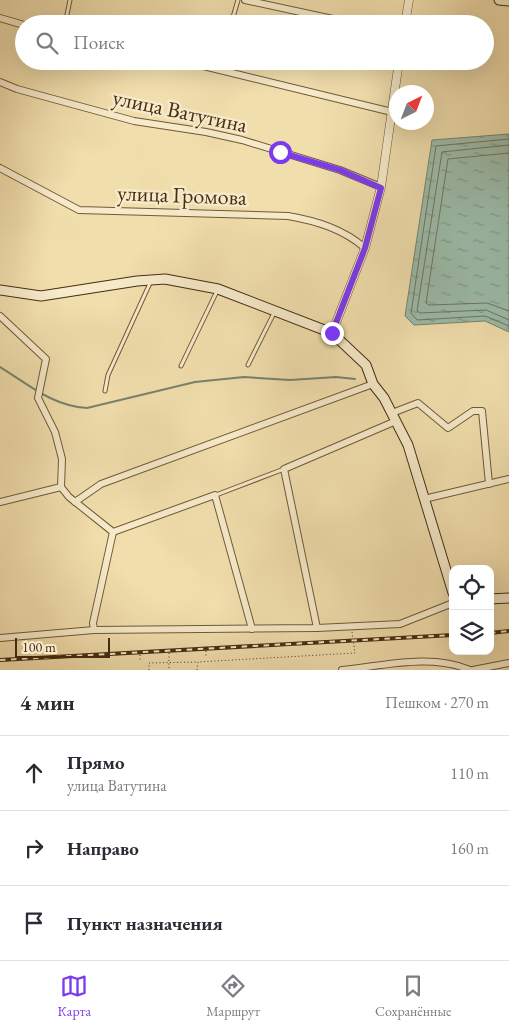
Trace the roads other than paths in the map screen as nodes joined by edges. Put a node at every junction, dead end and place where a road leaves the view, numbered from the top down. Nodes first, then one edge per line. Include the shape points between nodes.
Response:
1 (70, 0) edge
2 (238, 0) edge
3 (245, 0) edge
4 (408, 0) edge
5 (500, 0) edge
6 (509, 1) edge
7 (67, 15) edge
8 (234, 15) edge
9 (314, 15) edge
10 (406, 15) edge
11 (0, 18) edge
12 (15, 22) edge
13 (221, 70) edge
14 (398, 70) edge
15 (0, 82) edge
16 (396, 85) edge
17 (389, 111) edge
18 (389, 130) edge
19 (0, 168) edge
20 (381, 188) junction
21 (365, 248) junction
22 (151, 280) junction
23 (218, 289) junction
24 (0, 290) edge
25 (275, 310) junction
26 (0, 316) edge
27 (332, 333) junction
28 (248, 365) dead end
29 (181, 366) dead end
30 (373, 384) junction
31 (105, 391) dead end
32 (394, 417) junction
33 (284, 469) junction
34 (509, 479) edge
35 (489, 484) junction
36 (61, 487) junction
37 (215, 495) junction
38 (424, 499) junction
39 (0, 502) edge
40 (75, 502) junction
41 (113, 532) junction
42 (449, 579) edge
43 (509, 598) edge
44 (494, 599) edge
45 (449, 605) edge
46 (317, 628) junction
47 (252, 629) junction
48 (94, 630) junction
49 (0, 638) edge
50 (509, 662) edge
51 (342, 670) edge
52 (471, 670) edge

1 - 7 lane
2 - 8 lane
3 - 9 street
4 - 10 street
5 - 6 main road
11 - 12 street
13 - 17 street
14 - 16 street
15 - 20 street, улица Ватутина via 134,121 242,140 340,170
18 - 20 street
19 - 21 street, улица Громова via 79,210 288,216 314,220 354,239
20 - 21 street
21 - 27 street
22 - 23 main road via 166,279
22 - 24 main road via 41,296
22 - 31 lane via 108,375
23 - 25 main road
23 - 29 lane
25 - 27 main road
25 - 28 lane
26 - 36 street via 46,359 38,398 55,432 62,459
27 - 30 main road via 366,365
30 - 32 main road
30 - 40 street via 101,484
32 - 33 street
32 - 35 street via 418,403 448,428 472,412 482,411
32 - 38 main road via 408,445
33 - 37 lane
33 - 46 street
34 - 35 street
35 - 38 street
36 - 39 street
36 - 40 street
37 - 41 street
37 - 47 street
38 - 42 main road
40 - 41 street
41 - 48 street
43 - 44 main road
45 - 46 street via 400,624
46 - 47 street
47 - 48 street
48 - 49 street
50 - 52 street
51 - 52 street via 427,661 453,663

